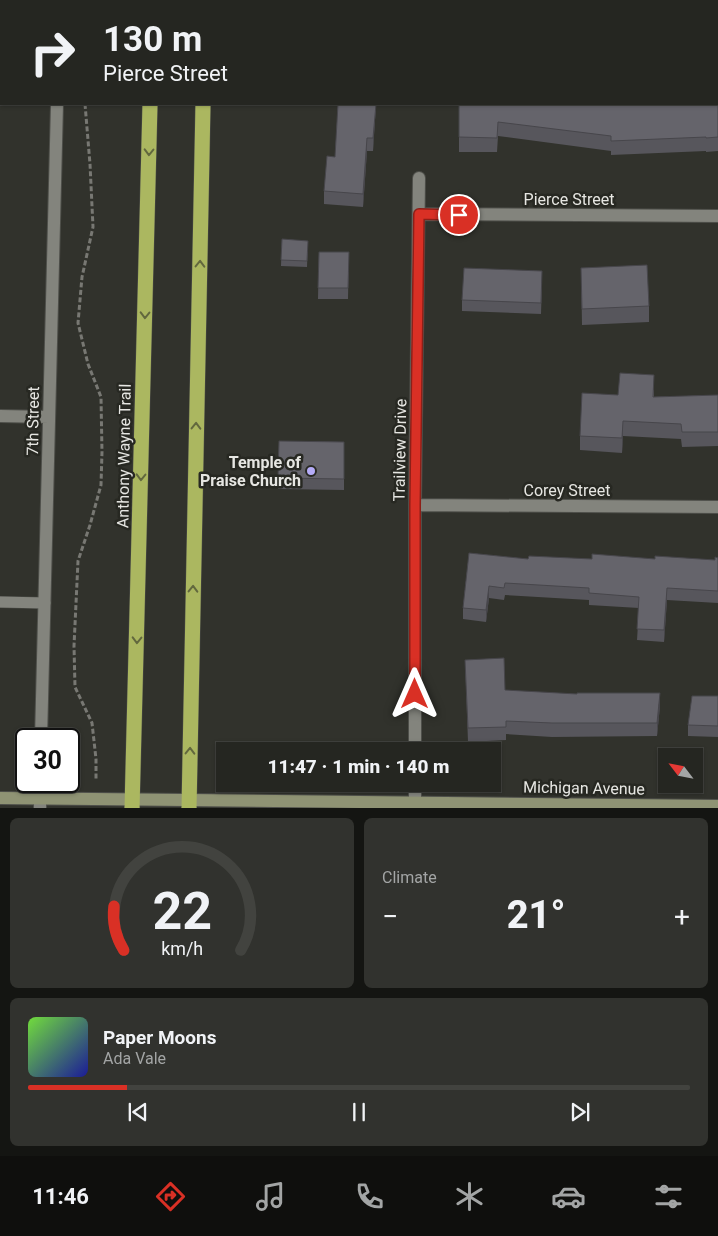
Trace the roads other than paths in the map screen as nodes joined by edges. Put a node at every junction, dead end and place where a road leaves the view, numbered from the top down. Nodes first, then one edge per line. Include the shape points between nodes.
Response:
1 (58, 105) edge
2 (150, 105) edge
3 (203, 105) edge
4 (419, 178) dead end
5 (419, 214) junction
6 (718, 216) edge
7 (0, 416) edge
8 (49, 417) junction
9 (415, 505) junction
10 (718, 507) edge
11 (0, 602) edge
12 (45, 603) junction
13 (41, 728) edge
14 (415, 742) edge
15 (415, 792) edge
16 (0, 798) edge
17 (40, 804) edge
18 (132, 804) edge
19 (189, 804) edge
20 (260, 805) edge
21 (352, 805) edge
22 (415, 806) edge
23 (718, 806) edge

1 - 8 street, 7th Street
2 -> 18 highway, Anthony Wayne Trail
19 -> 3 highway
4 - 5 street, Trailview Drive
5 - 6 street, Pierce Street
5 - 9 street, Trailview Drive
7 - 8 street
8 - 12 street, 7th Street
9 - 10 street, Corey Street
9 - 14 street, Trailview Drive
11 - 12 lane
12 - 13 street, 7th Street
15 - 22 street
16 - 17 street, Michigan Avenue
17 - 18 street, Michigan Avenue
18 - 19 street, Michigan Avenue
19 - 20 street, Michigan Avenue
20 - 21 street, Michigan Avenue
21 - 22 street, Michigan Avenue
22 - 23 street, Michigan Avenue

